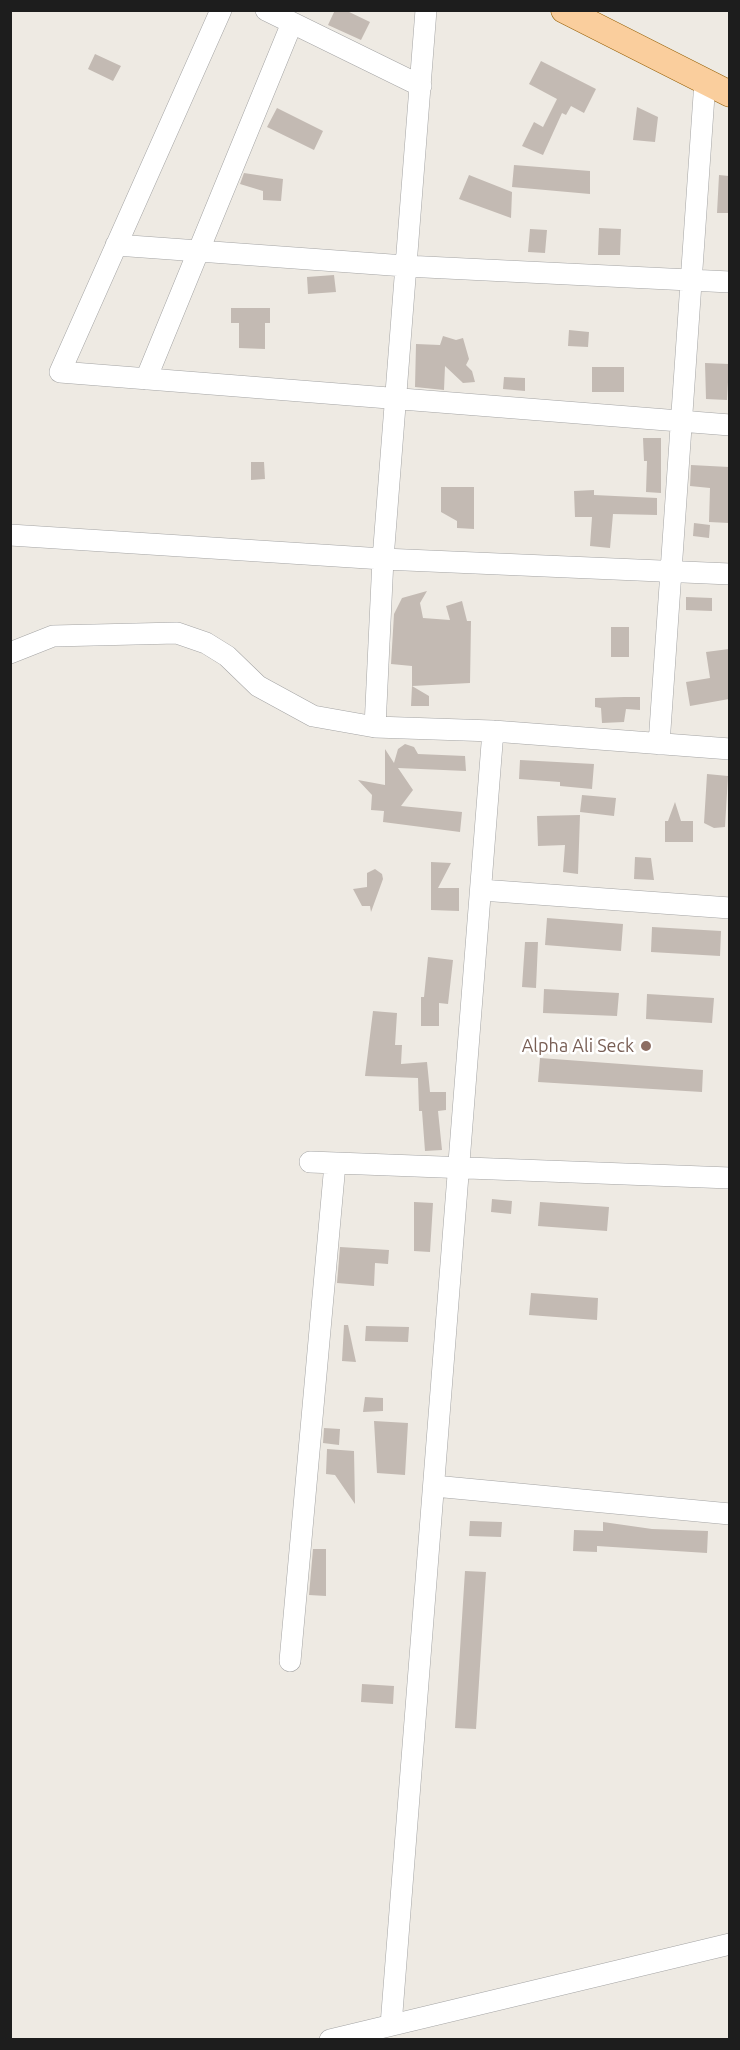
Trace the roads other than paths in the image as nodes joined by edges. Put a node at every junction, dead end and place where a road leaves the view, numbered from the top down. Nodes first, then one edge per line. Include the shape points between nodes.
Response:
1 (221, 10) edge
2 (266, 10) edge
3 (426, 10) edge
4 (564, 10) edge
5 (292, 23) junction
6 (705, 81) junction
7 (421, 86) junction
8 (729, 94) edge
9 (116, 245) junction
10 (199, 250) junction
11 (405, 266) junction
12 (691, 280) junction
13 (729, 282) edge
14 (146, 379) junction
15 (396, 398) junction
16 (681, 421) junction
17 (729, 425) edge
18 (10, 535) edge
19 (383, 559) junction
20 (670, 571) junction
21 (729, 574) edge
22 (10, 653) edge
23 (375, 727) junction
24 (493, 731) junction
25 (658, 744) junction
26 (729, 749) edge
27 (481, 890) junction
28 (729, 908) edge
29 (310, 1162) dead end
30 (335, 1164) junction
31 (459, 1168) junction
32 (729, 1178) edge
33 (434, 1485) junction
34 (729, 1514) edge
35 (290, 1661) dead end
36 (729, 1944) edge
37 (391, 2025) junction
38 (330, 2040) edge

1 - 9 street
2 - 5 street
3 - 7 street
4 - 6 main road
5 - 7 street
5 - 10 street
6 - 8 main road
6 - 12 street
7 - 11 street
9 - 10 street
9 - 14 street via 60,372
10 - 11 street
10 - 14 street
11 - 12 street
11 - 15 street
12 - 13 street
12 - 16 street
14 - 15 street
15 - 16 street
15 - 19 street
16 - 17 street
16 - 20 street
18 - 19 street
19 - 20 street
19 - 23 street
20 - 21 street
20 - 25 street
22 - 23 street via 53,636 177,633 206,643 258,686 313,716
23 - 24 street
24 - 25 street
24 - 27 street
25 - 26 street
27 - 28 street
27 - 31 street
29 - 30 street
30 - 31 street
30 - 35 street
31 - 32 street
31 - 33 street
33 - 34 street
33 - 37 street
36 - 37 street
37 - 38 street

